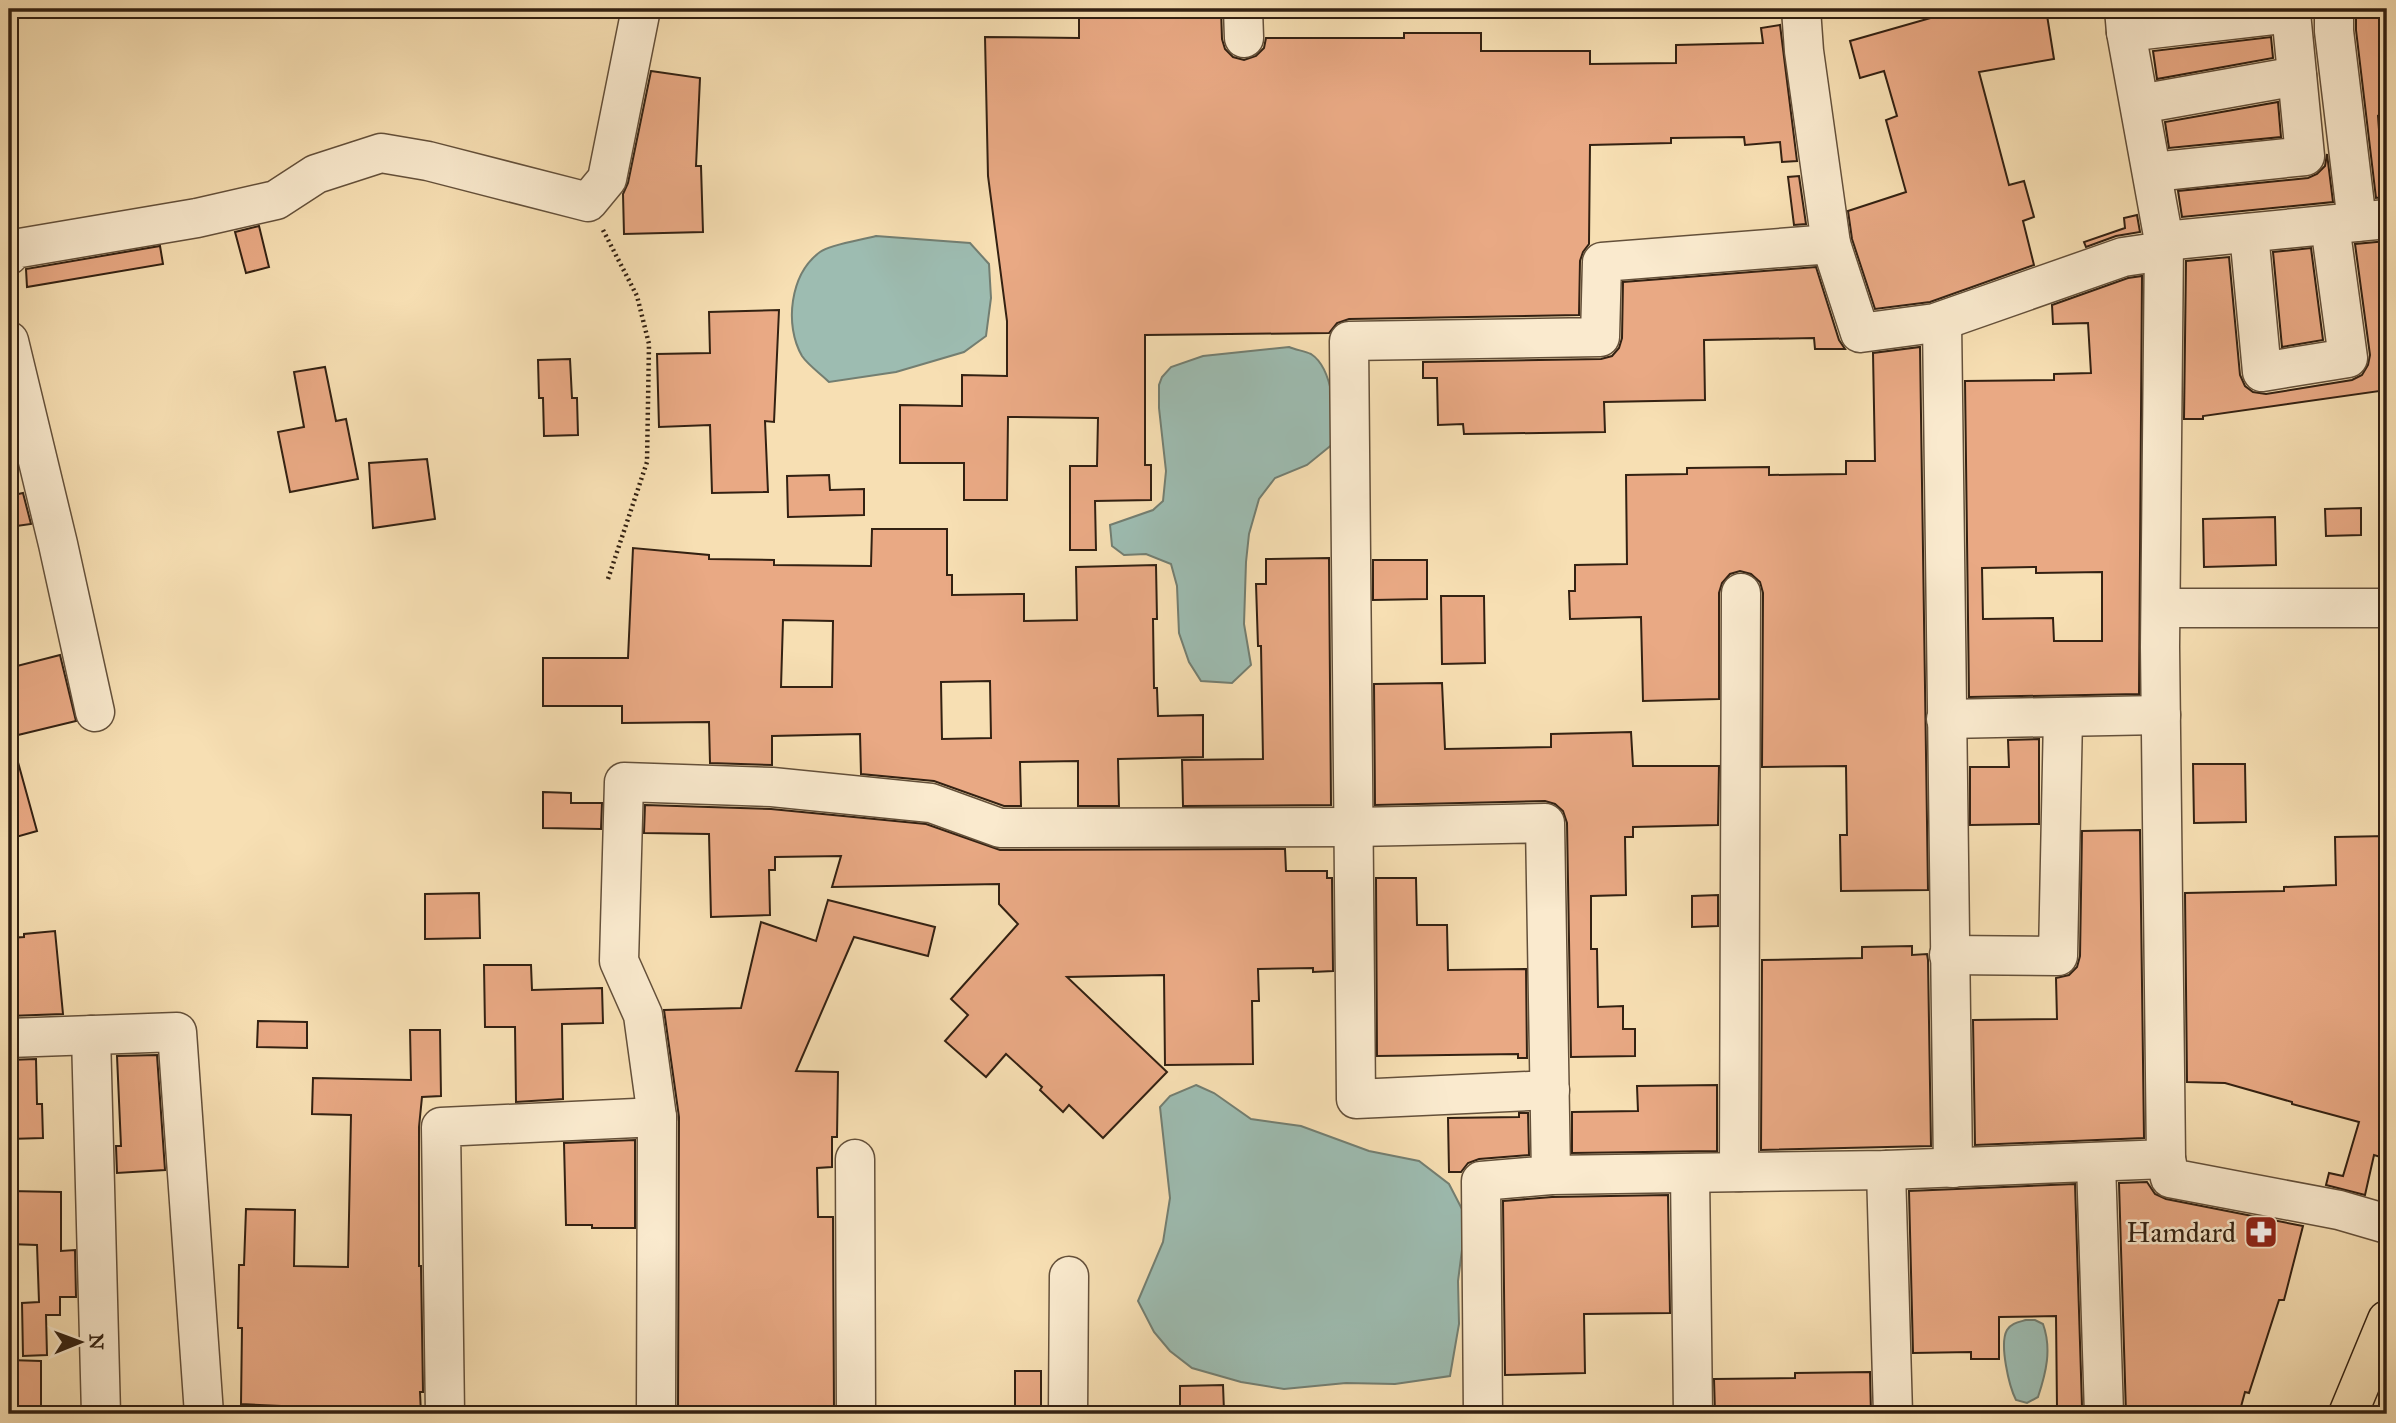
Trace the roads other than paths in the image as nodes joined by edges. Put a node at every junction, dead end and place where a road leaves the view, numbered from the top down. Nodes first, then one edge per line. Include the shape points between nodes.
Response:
1 (641, 9) edge
2 (1801, 9) edge
3 (2334, 9) edge
4 (2291, 11) edge
5 (2125, 20) edge
6 (2297, 76) junction
7 (2140, 104) junction
8 (2153, 172) junction
9 (2358, 222) edge
10 (2249, 233) junction
11 (1831, 244) junction
12 (2164, 246) junction
13 (9, 255) edge
14 (1942, 321) junction
15 (9, 341) edge
16 (17, 413) edge
17 (1741, 593) dead end
18 (2161, 608) junction
19 (2387, 608) edge
20 (95, 712) dead end
21 (2161, 715) junction
22 (2063, 717) junction
23 (1946, 719) junction
24 (1354, 827) junction
25 (1949, 955) junction
26 (90, 1035) junction
27 (9, 1038) edge
28 (1550, 1090) junction
29 (657, 1117) junction
30 (855, 1159) dead end
31 (2166, 1159) junction
32 (2096, 1162) junction
33 (1953, 1168) junction
34 (1886, 1170) junction
35 (1739, 1172) junction
36 (1690, 1173) junction
37 (1551, 1175) junction
38 (2387, 1224) edge
39 (1069, 1276) dead end
40 (2387, 1320) edge
41 (101, 1414) edge
42 (204, 1414) edge
43 (445, 1414) edge
44 (656, 1414) edge
45 (856, 1414) edge
46 (1068, 1414) edge
47 (1483, 1414) edge
48 (1693, 1414) edge
49 (1893, 1414) edge
50 (2104, 1414) edge
51 (2348, 1414) edge

1 - 13 street via 607,179 588,202 381,153 316,174 276,200 14,249
2 - 11 street
3 - 9 street
4 - 5 street
4 - 6 street
5 - 7 street
6 - 7 street
6 - 8 street via 2305,156
7 - 8 street
8 - 12 street
9 - 10 street
9 - 10 street via 2348,358 2262,372
10 - 12 street
11 - 14 street via 1860,333
11 - 24 street via 1602,262 1600,337 1349,341
12 - 14 street
12 - 18 street
14 - 23 street
15 - 16 street
16 - 20 street via 58,544
17 - 35 street
18 - 19 street
18 - 21 street
21 - 22 street
21 - 31 street
22 - 23 street
22 - 25 street via 2058,956
23 - 25 street
24 - 28 street via 1545,823
24 - 28 street via 1356,1099
24 - 29 street via 1000,828 931,803 772,787 624,782 619,961 643,1015
25 - 33 street
26 - 27 street
26 - 41 street
26 - 42 street via 177,1032
28 - 37 street
29 - 43 street via 442,1127
29 - 44 street
30 - 45 street
31 - 32 street
31 - 38 street via 2170,1178 2339,1210
32 - 33 street
32 - 50 street
33 - 34 street
34 - 35 street
34 - 49 street
35 - 36 street
36 - 37 street
36 - 48 street
37 - 47 street via 1481,1181
39 - 46 street
40 - 51 highway

